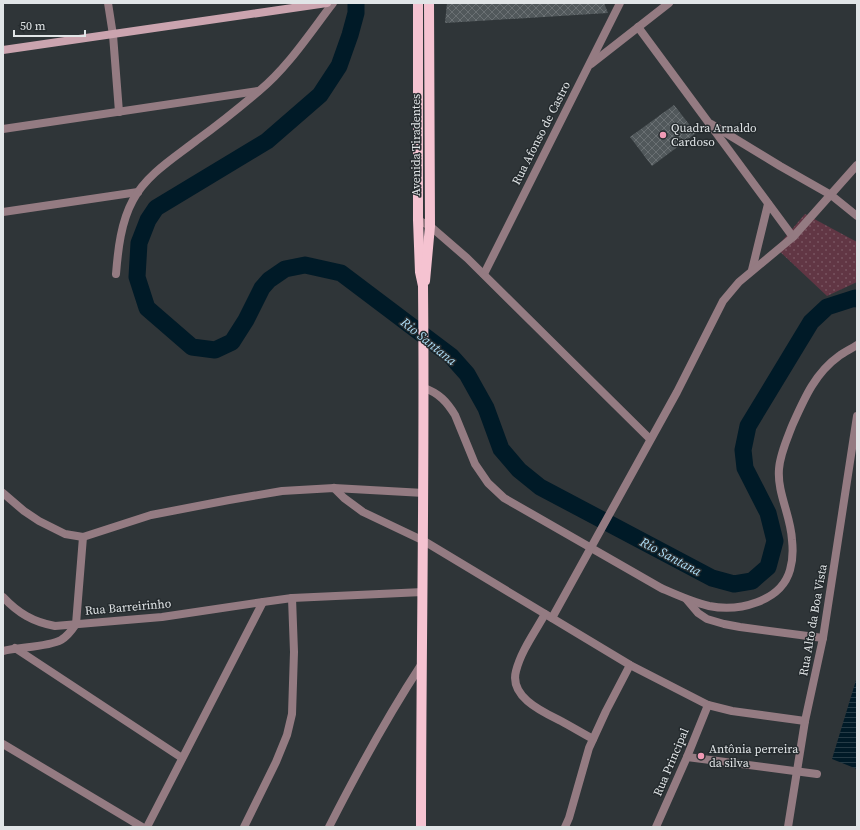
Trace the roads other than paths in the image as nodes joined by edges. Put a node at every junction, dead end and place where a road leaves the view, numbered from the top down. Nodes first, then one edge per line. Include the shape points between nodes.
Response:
1 (108, 3) edge
2 (327, 3) edge
3 (333, 3) edge
4 (418, 3) edge
5 (429, 3) edge
6 (620, 3) edge
7 (669, 3) edge
8 (638, 27) junction
9 (113, 34) junction
10 (3, 50) edge
11 (589, 66) junction
12 (259, 91) junction
13 (119, 112) junction
14 (706, 120) junction
15 (3, 129) edge
16 (857, 165) edge
17 (138, 192) junction
18 (830, 195) junction
19 (768, 204) junction
20 (3, 212) edge
21 (857, 216) edge
22 (418, 220) junction
23 (430, 226) junction
24 (793, 237) junction
25 (752, 270) junction
26 (116, 274) dead end
27 (484, 274) junction
28 (423, 286) junction
29 (857, 345) edge
30 (424, 388) junction
31 (857, 416) edge
32 (650, 439) junction
33 (334, 488) junction
34 (3, 493) edge
35 (424, 493) junction
36 (83, 537) junction
37 (424, 541) junction
38 (592, 548) junction
39 (423, 592) junction
40 (3, 597) edge
41 (292, 598) junction
42 (687, 600) junction
43 (263, 602) junction
44 (544, 614) junction
45 (552, 618) junction
46 (76, 624) junction
47 (823, 638) junction
48 (15, 648) junction
49 (3, 651) edge
50 (421, 665) junction
51 (630, 665) junction
52 (708, 705) junction
53 (805, 721) junction
54 (593, 739) junction
55 (3, 744) edge
56 (688, 757) junction
57 (182, 758) junction
58 (798, 772) junction
59 (817, 774) dead end
60 (142, 827) edge
61 (147, 827) edge
62 (244, 827) edge
63 (328, 827) edge
64 (421, 827) edge
65 (565, 827) edge
66 (656, 827) edge
67 (788, 827) edge

1 - 9 street
2 - 9 main road
3 - 12 street via 280,70
4 - 22 main road
5 - 23 main road, Avenida Tiradentes
6 - 11 street, Rua Afonso de Castro
7 - 8 street
8 - 11 street
8 - 14 street
9 - 10 main road
9 - 13 street
11 - 27 street, Rua Afonso de Castro
12 - 13 street
12 - 17 street via 155,172
13 - 15 street
14 - 18 street
14 - 19 street
16 - 18 street
17 - 20 street
17 - 26 street via 132,200 125,221
18 - 21 street
18 - 24 street
19 - 24 street
19 - 25 street
22 - 23 street
22 - 28 main road
23 - 27 street
23 - 28 main road, Avenida Tiradentes
24 - 25 street
25 - 32 street via 731,290 723,302
27 - 32 street
28 - 30 main road
29 - 42 street via 839,356 816,378 802,404 782,453 778,469 792,538 792,555 790,571 781,586 766,599 750,605 710,606
30 - 35 main road
30 - 38 street via 435,392 455,415 475,464 488,483 504,498
31 - 47 street, Rua Alto da Boa Vista
32 - 38 street
33 - 35 street
33 - 36 street via 282,491 195,506 150,515
33 - 37 street via 363,512
34 - 36 street via 39,521 65,534
35 - 37 main road
36 - 46 street
37 - 39 main road
37 - 44 street
38 - 42 street
38 - 45 street
39 - 41 street, Rua Barreirinho
39 - 50 main road
40 - 46 street, Rua Barreirinho via 18,612 42,624
41 - 43 street, Rua Barreirinho
41 - 62 street via 292,714 276,762
42 - 47 street via 698,614 724,624
43 - 46 street, Rua Barreirinho via 162,617
43 - 57 street
44 - 45 street
44 - 54 street via 515,672 518,690 534,706
45 - 51 street
46 - 48 street via 70,634 61,640
47 - 53 street, Rua Alto da Boa Vista
48 - 49 street
48 - 57 street
50 - 63 street via 369,749
50 - 64 main road
51 - 52 street
51 - 54 street
52 - 53 street via 732,711
52 - 56 street, Rua Principal
53 - 58 street, Rua Alto da Boa Vista
54 - 65 street
55 - 60 street
56 - 58 street
56 - 66 street, Rua Principal
57 - 61 street
58 - 59 street
58 - 67 street, Rua Alto da Boa Vista

